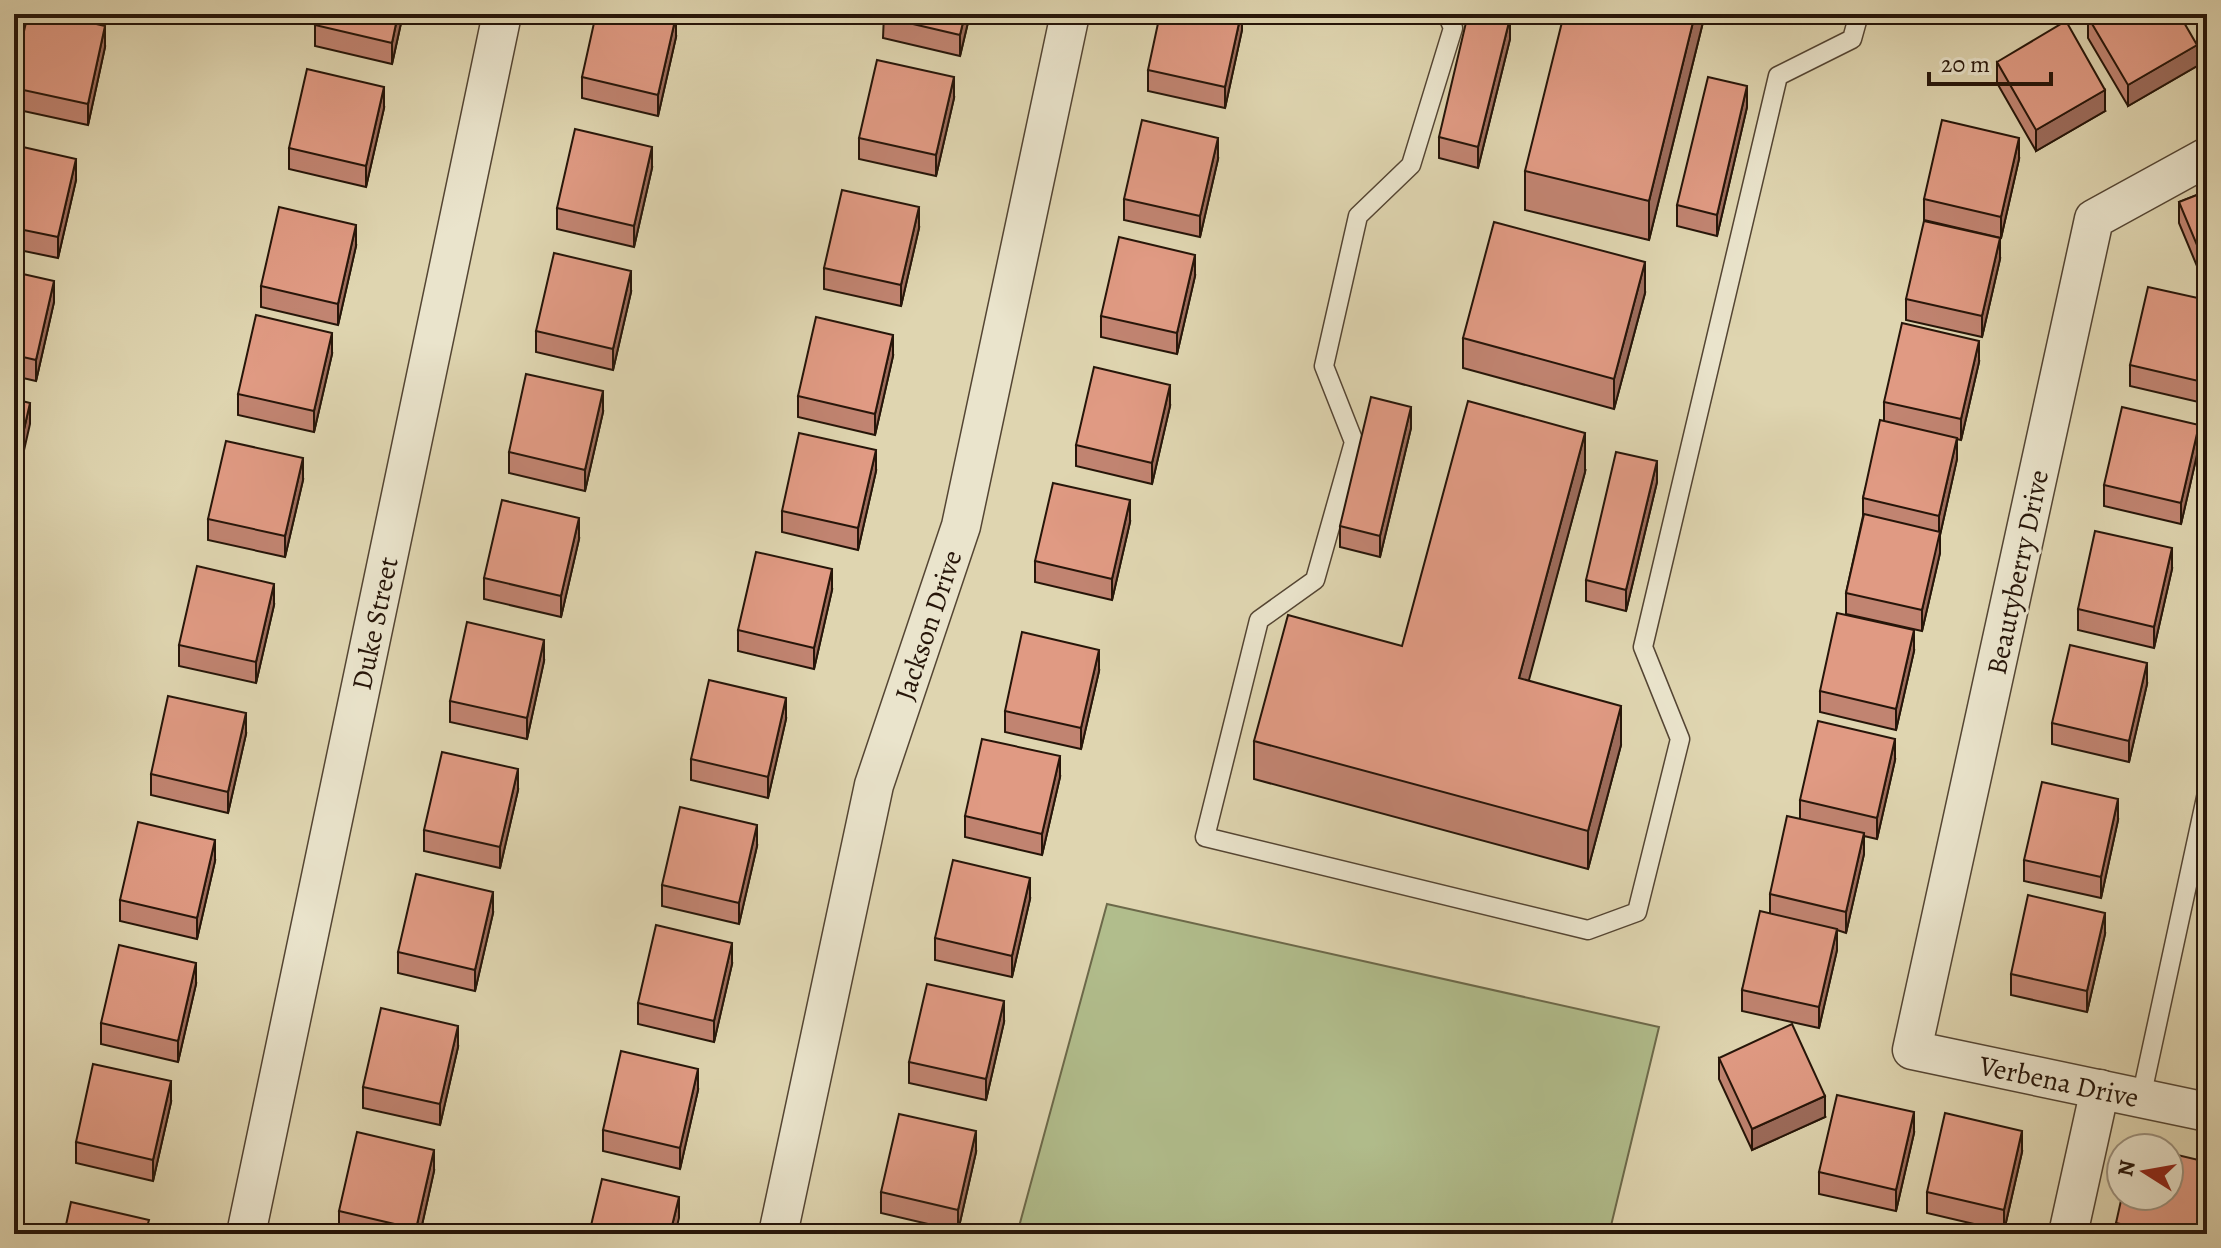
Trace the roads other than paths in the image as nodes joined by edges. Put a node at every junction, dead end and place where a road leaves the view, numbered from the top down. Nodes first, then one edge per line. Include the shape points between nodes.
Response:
1 (502, 14) edge
2 (1070, 14) edge
3 (1447, 14) edge
4 (1859, 14) edge
5 (2207, 157) edge
6 (2207, 793) edge
7 (1912, 1050) joint
8 (2100, 1089) junction
9 (2141, 1098) junction
10 (2207, 1112) edge
11 (246, 1234) edge
12 (778, 1234) edge
13 (2068, 1234) edge

1 - 11 street, Duke Street
2 - 12 street, Jackson Drive via 961,526 874,785
3 - 4 lane via 1453,28 1411,165 1358,216 1351,246 1324,366 1354,442 1315,580 1259,620 1205,837 1588,930 1637,912 1680,739 1643,647 1778,76 1852,39
5 - 7 street, Beautyberry Drive via 2094,219
6 - 9 lane
7 - 8 street, Verbena Drive
8 - 9 street, Verbena Drive
8 - 13 street
9 - 10 street, Verbena Drive

